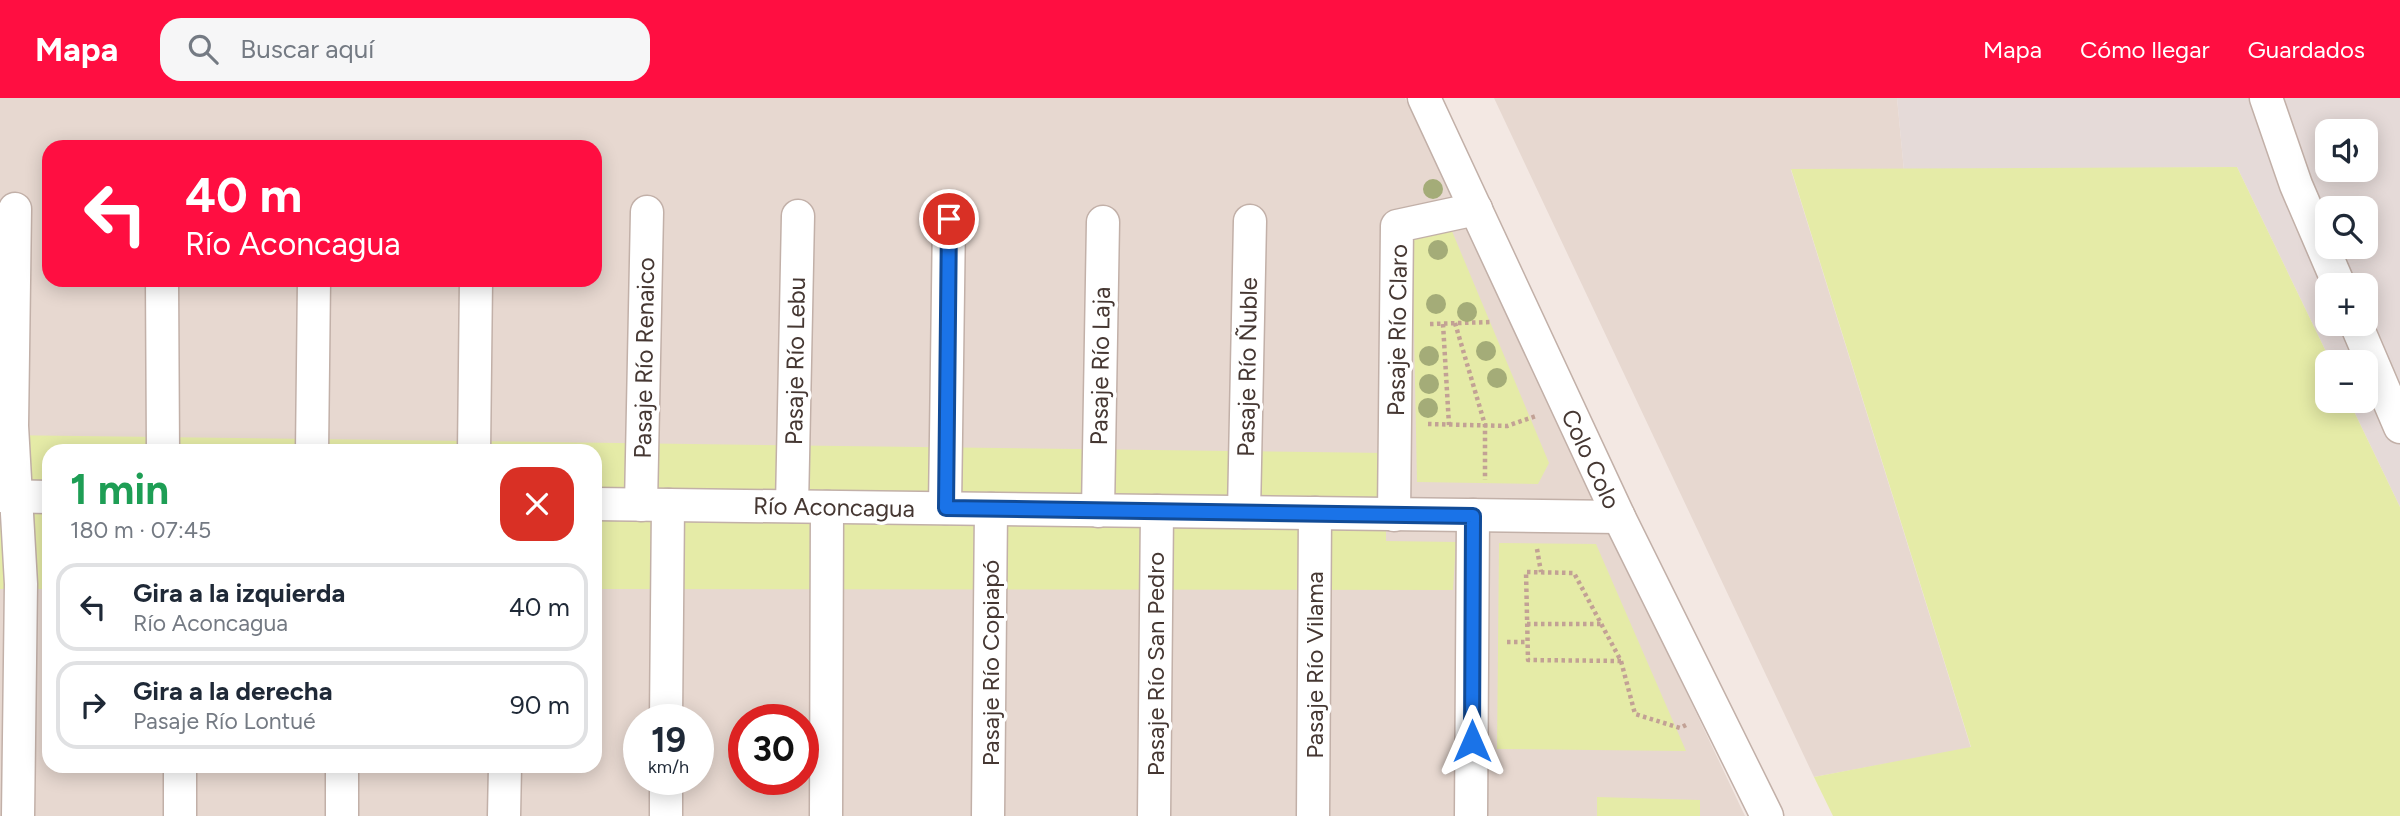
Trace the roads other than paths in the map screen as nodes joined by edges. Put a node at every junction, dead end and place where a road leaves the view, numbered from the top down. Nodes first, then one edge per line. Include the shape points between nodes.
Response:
1 (1424, 98) edge
2 (2266, 98) edge
3 (15, 209) dead end
4 (1476, 209) junction
5 (647, 212) dead end
6 (798, 216) dead end
7 (949, 219) dead end
8 (1250, 221) dead end
9 (1102, 222) dead end
10 (2334, 273) edge
11 (162, 287) edge
12 (314, 287) edge
13 (476, 287) edge
14 (2361, 336) edge
15 (2400, 427) edge
16 (163, 444) edge
17 (312, 444) edge
18 (474, 444) edge
19 (8, 497) edge
20 (42, 497) edge
21 (602, 504) edge
22 (655, 505) junction
23 (792, 506) junction
24 (827, 507) junction
25 (946, 508) junction
26 (991, 509) junction
27 (1098, 511) junction
28 (1157, 511) junction
29 (1244, 512) junction
30 (1315, 513) junction
31 (1394, 515) junction
32 (1479, 516) junction
33 (1619, 517) junction
34 (665, 704) edge
35 (180, 773) edge
36 (342, 773) edge
37 (505, 773) edge
38 (666, 795) edge
39 (18, 816) edge
40 (180, 816) edge
41 (342, 816) edge
42 (504, 816) edge
43 (666, 816) edge
44 (826, 816) edge
45 (988, 816) edge
46 (1154, 816) edge
47 (1313, 816) edge
48 (1471, 816) edge
49 (1767, 816) edge

1 - 4 street, Colo Colo
2 - 10 street via 2296,186
3 - 19 street
4 - 31 street, Pasaje Río Claro via 1397,226
4 - 33 street, Colo Colo
5 - 22 street, Pasaje Río Renaico
6 - 23 street, Pasaje Río Lebu
7 - 25 street
8 - 29 street, Pasaje Río Ñuble
9 - 27 street, Pasaje Río Laja
11 - 16 street
12 - 17 street
13 - 18 street
14 - 15 street
19 - 20 street
19 - 39 street via 21,584
21 - 22 street, Río Aconcagua
22 - 23 street, Río Aconcagua
22 - 34 street, Pasaje Río Renaico
23 - 24 street, Río Aconcagua
24 - 25 street, Río Aconcagua
24 - 44 street
25 - 26 street, Río Aconcagua
26 - 27 street, Río Aconcagua
26 - 45 street, Pasaje Río Copiapó
27 - 28 street, Río Aconcagua
28 - 29 street, Río Aconcagua
28 - 46 street, Pasaje Río San Pedro
29 - 30 street, Río Aconcagua
30 - 31 street, Río Aconcagua
30 - 47 street, Pasaje Río Vilama
31 - 32 street, Río Aconcagua
32 - 33 street, Río Aconcagua
32 - 48 street
33 - 49 street, Colo Colo
35 - 40 street
36 - 41 street
37 - 42 street
38 - 43 street

